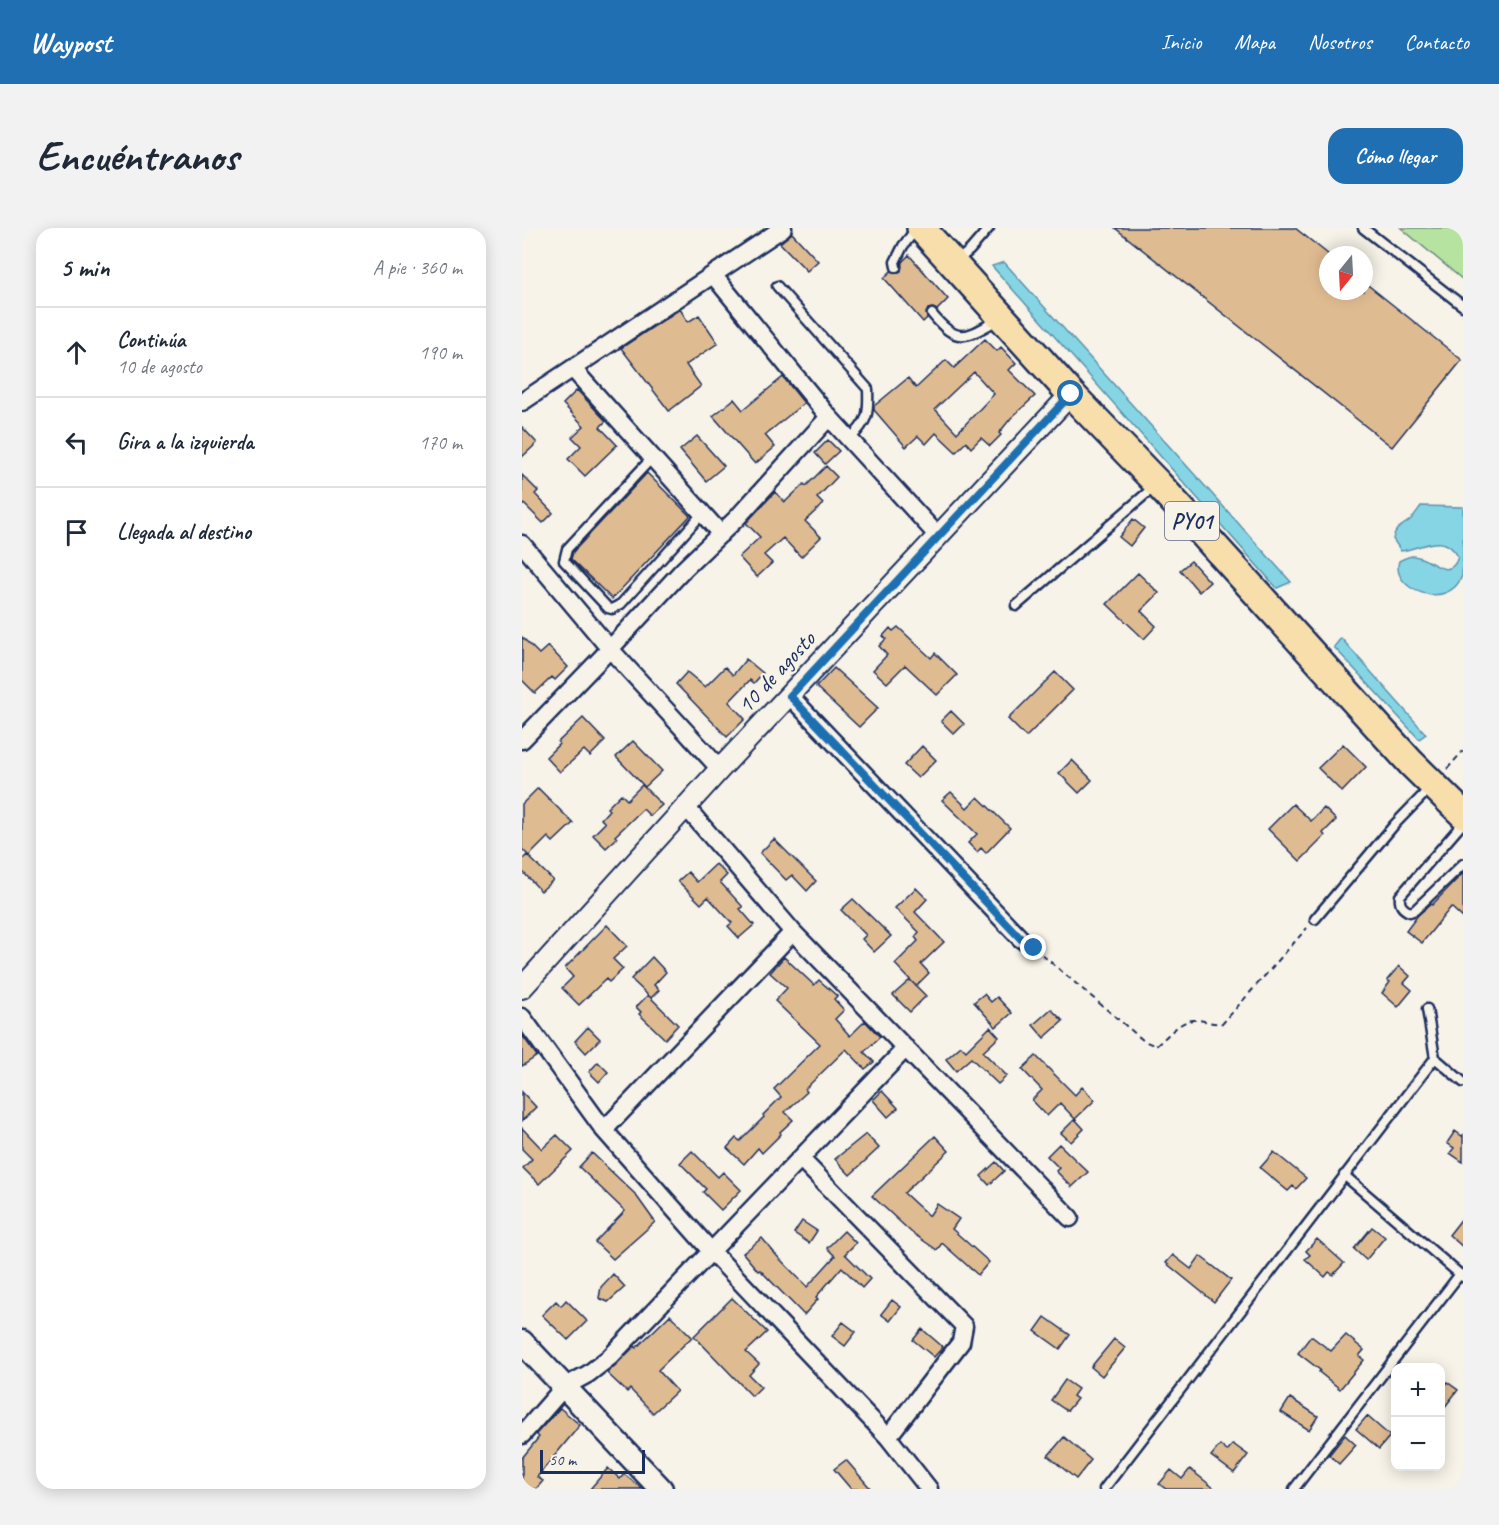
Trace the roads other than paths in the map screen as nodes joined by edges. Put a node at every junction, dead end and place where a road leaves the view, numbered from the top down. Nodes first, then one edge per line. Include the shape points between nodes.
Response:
1 (783, 228) edge
2 (919, 228) edge
3 (989, 228) edge
4 (1363, 228) edge
5 (954, 264) junction
6 (896, 267) dead end
7 (714, 276) junction
8 (777, 286) dead end
9 (1463, 306) edge
10 (932, 314) dead end
11 (1002, 318) junction
12 (573, 369) junction
13 (1071, 394) junction
14 (522, 402) edge
15 (829, 417) junction
16 (850, 440) junction
17 (652, 458) junction
18 (1158, 484) junction
19 (702, 514) junction
20 (721, 534) junction
21 (938, 536) junction
22 (522, 544) edge
23 (1016, 606) dead end
24 (610, 649) junction
25 (790, 696) junction
26 (522, 740) edge
27 (720, 769) junction
28 (1434, 784) junction
29 (686, 807) junction
30 (1463, 814) edge
31 (1463, 823) edge
32 (1463, 864) edge
33 (1315, 919) road end
34 (793, 932) junction
35 (1021, 939) road end
36 (522, 988) edge
37 (1427, 1009) dead end
38 (522, 1017) edge
39 (906, 1048) junction
40 (1435, 1058) junction
41 (1463, 1082) edge
42 (604, 1130) junction
43 (801, 1159) junction
44 (1344, 1175) junction
45 (1070, 1218) dead end
46 (711, 1251) junction
47 (1462, 1276) edge
48 (522, 1342) edge
49 (564, 1387) junction
50 (522, 1435) edge
51 (888, 1437) junction
52 (661, 1489) edge
53 (929, 1489) edge
54 (1104, 1489) edge
55 (1294, 1489) edge

1 - 7 street
2 - 5 highway, PY01
2 - 6 lane via 898,254
3 - 5 lane
4 - 9 lane
5 - 11 highway, PY01
7 - 12 street
7 - 15 street
8 - 16 lane via 868,389 864,424
10 - 11 lane via 945,329 962,335
11 - 13 highway, PY01
12 - 14 street
12 - 17 street
13 - 18 highway, PY01
13 - 21 street, 10 de agosto
15 - 16 street
15 - 20 street
16 - 21 street
17 - 19 street
17 - 19 lane via 567,549 564,561 612,609 621,604
18 - 23 lane
18 - 28 highway, PY01
19 - 20 street
20 - 24 street
21 - 25 street, 10 de agosto
22 - 24 street
24 - 26 street
24 - 27 street
25 - 27 street, 10 de agosto
25 - 35 street
27 - 29 street, 10 de agosto
28 - 30 highway, PY01
28 - 33 lane
29 - 34 street
29 - 36 street, 10 de agosto
31 - 32 lane via 1400,896 1401,905 1410,912 1414,910
34 - 39 street
34 - 42 street
37 - 40 lane
38 - 42 street
39 - 43 street
39 - 45 street
40 - 41 lane
40 - 44 lane
42 - 46 street
43 - 46 street
43 - 51 street via 964,1326 961,1342
44 - 47 lane
44 - 54 lane
46 - 49 street via 610,1356
46 - 51 street
47 - 55 lane
48 - 49 main road
49 - 50 street
49 - 52 main road
51 - 53 street

